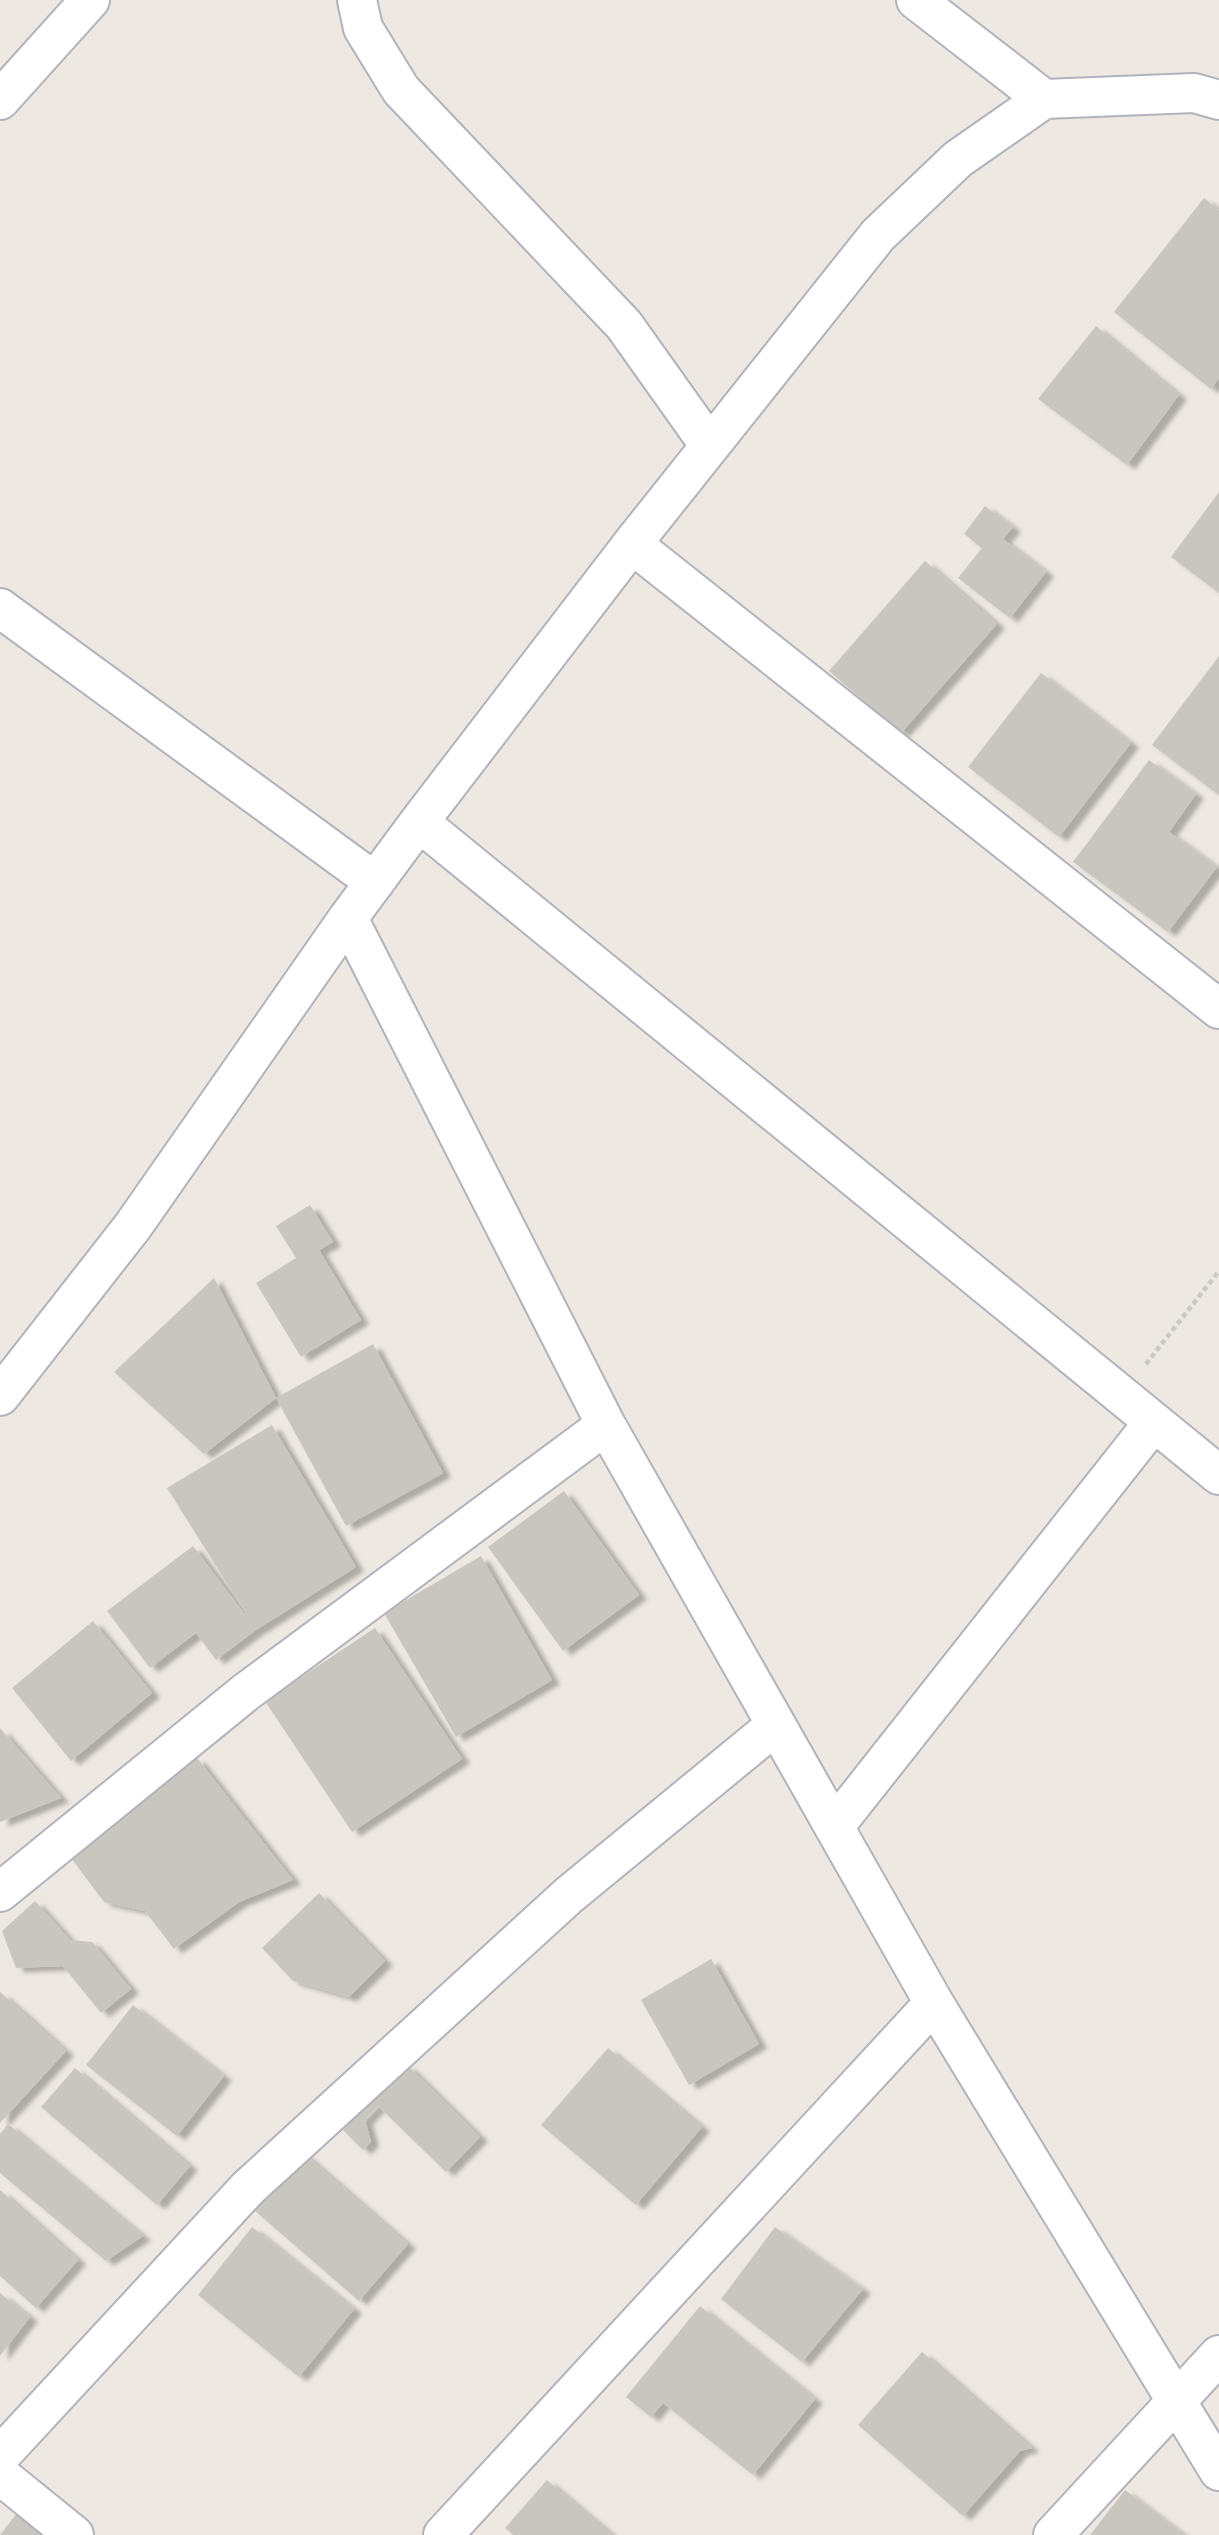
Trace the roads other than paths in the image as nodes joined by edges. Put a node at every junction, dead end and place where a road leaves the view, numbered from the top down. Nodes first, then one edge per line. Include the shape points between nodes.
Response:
1 (90, 0) edge
2 (357, 0) edge
3 (916, 0) edge
4 (1044, 99) junction
5 (0, 100) edge
6 (1219, 100) edge
7 (710, 446) junction
8 (632, 544) junction
9 (0, 608) edge
10 (419, 822) junction
11 (374, 882) junction
12 (348, 918) junction
13 (1219, 1009) edge
14 (0, 1396) edge
15 (1153, 1423) junction
16 (606, 1425) junction
17 (1219, 1475) edge
18 (776, 1726) junction
19 (834, 1827) junction
20 (0, 1892) edge
21 (933, 2003) junction
22 (1219, 2355) edge
23 (1177, 2402) junction
24 (0, 2456) edge
25 (1219, 2471) edge
26 (0, 2475) edge
27 (74, 2535) edge
28 (443, 2535) edge
29 (1053, 2535) edge

1 - 5 street
2 - 7 street via 363,28 401,90 624,325
3 - 4 street
4 - 6 street via 1194,93
4 - 7 street via 958,159 878,234
7 - 8 street
8 - 10 street
8 - 13 street
9 - 11 street
10 - 11 street
10 - 15 street
11 - 12 street
12 - 14 street via 133,1226
12 - 16 street
15 - 17 street
15 - 19 street
16 - 18 street
16 - 20 street via 246,1692
18 - 19 street
18 - 24 street via 569,1895 248,2188
19 - 21 street
21 - 23 street
21 - 28 street
22 - 23 street
23 - 25 street
23 - 29 street
26 - 27 street

